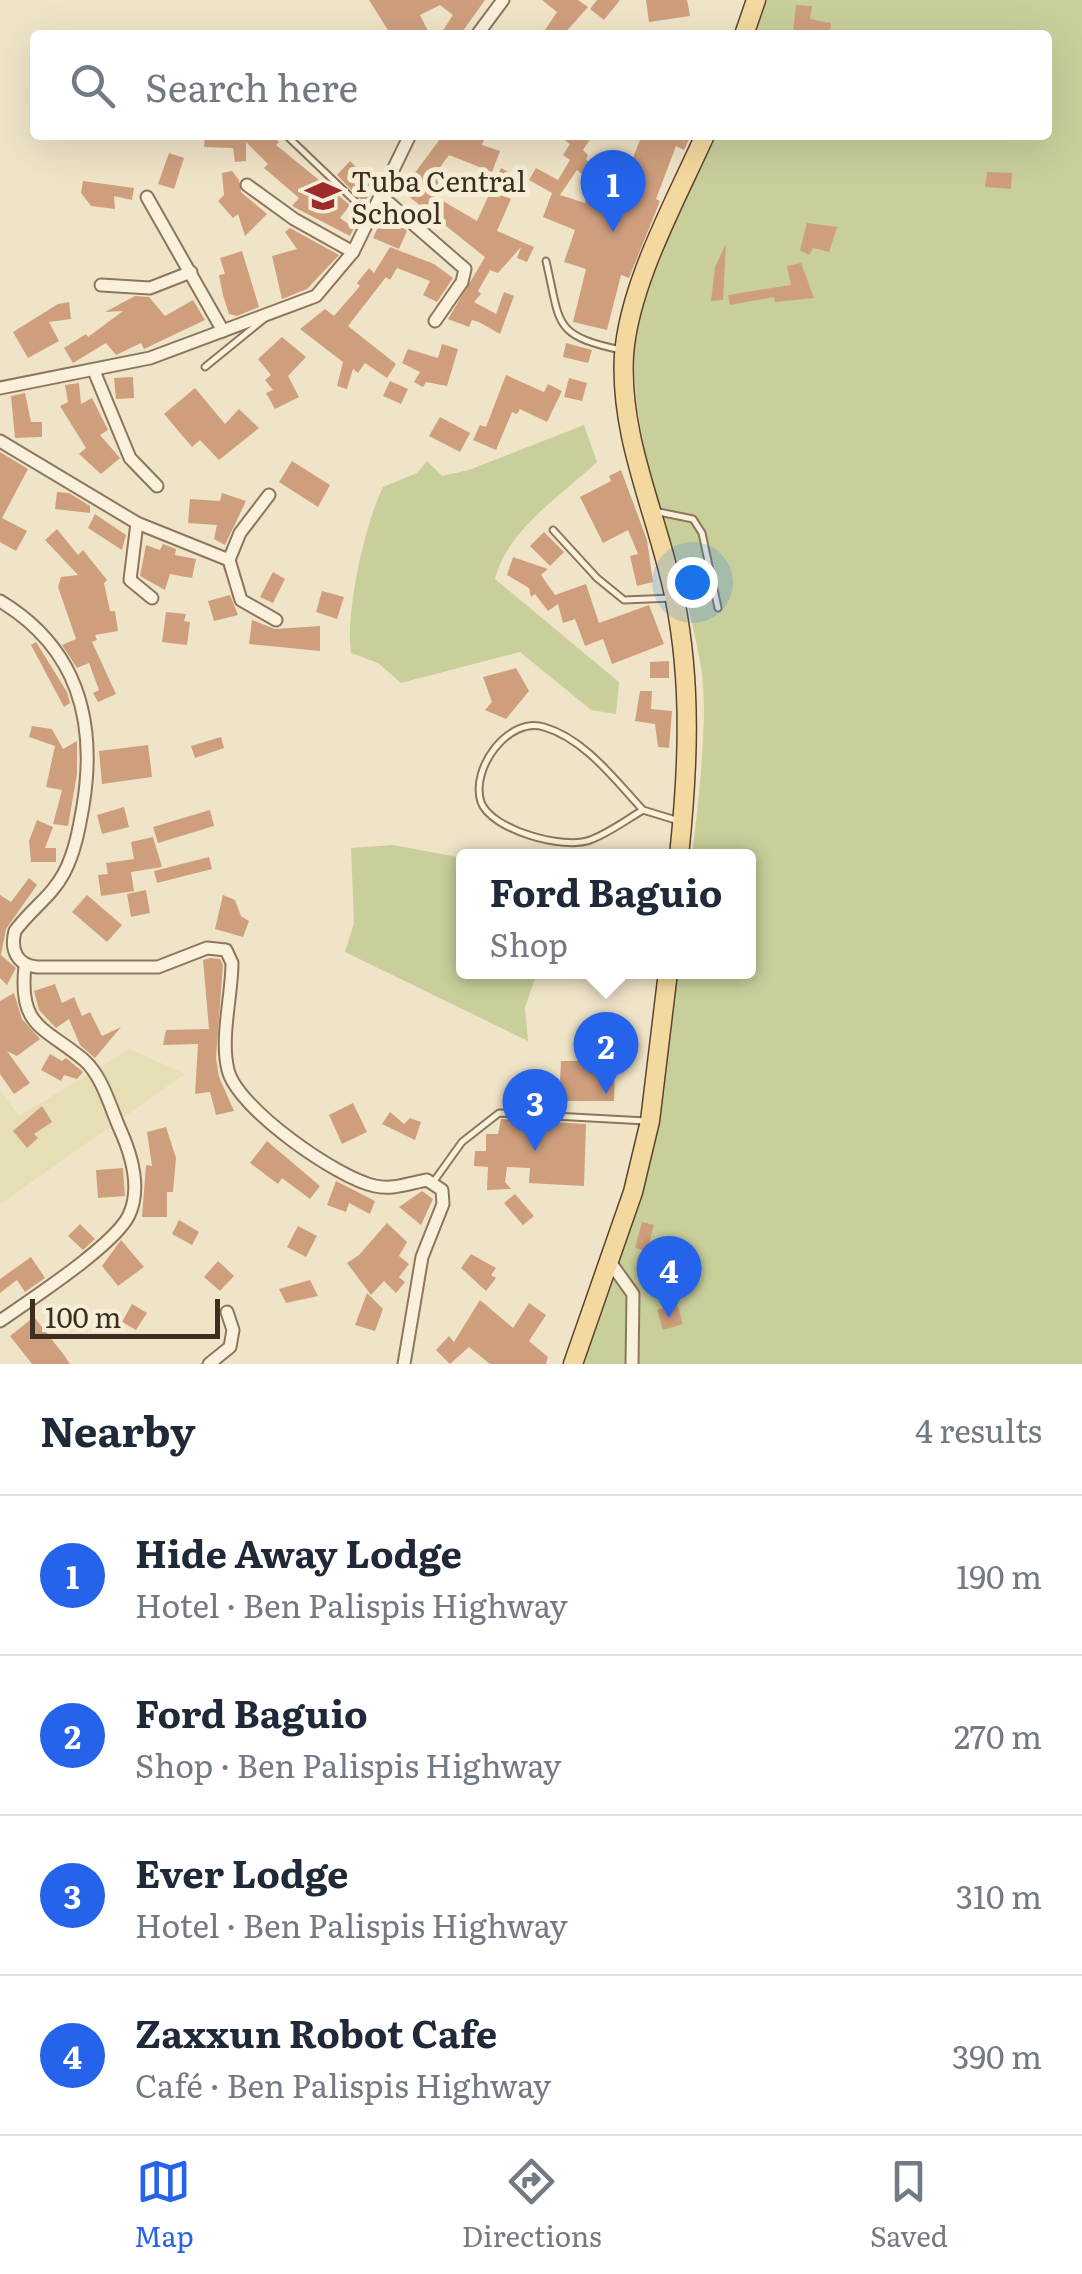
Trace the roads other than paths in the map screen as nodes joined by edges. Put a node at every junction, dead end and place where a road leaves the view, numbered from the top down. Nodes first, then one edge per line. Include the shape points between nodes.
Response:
1 (504, 0) edge
2 (756, 0) edge
3 (480, 30) edge
4 (746, 30) edge
5 (291, 140) edge
6 (408, 140) edge
7 (702, 140) edge
8 (247, 185) dead end
9 (381, 196) junction
10 (147, 197) dead end
11 (366, 227) junction
12 (352, 252) junction
13 (546, 262) dead end
14 (191, 272) junction
15 (101, 285) dead end
16 (270, 314) junction
17 (435, 320) dead end
18 (223, 332) junction
19 (624, 351) junction
20 (205, 366) dead end
21 (94, 371) junction
22 (0, 388) edge
23 (0, 441) edge
24 (157, 486) dead end
25 (269, 495) dead end
26 (651, 511) junction
27 (138, 523) junction
28 (553, 530) dead end
29 (229, 560) junction
30 (152, 598) dead end
31 (675, 598) junction
32 (0, 601) edge
33 (718, 608) dead end
34 (276, 620) dead end
35 (643, 810) junction
36 (682, 822) junction
37 (680, 849) edge
38 (24, 966) junction
39 (667, 979) edge
40 (650, 1121) junction
41 (434, 1181) junction
42 (610, 1262) junction
43 (227, 1312) dead end
44 (0, 1322) edge
45 (209, 1364) edge
46 (404, 1364) edge
47 (574, 1364) edge
48 (632, 1364) edge

1 - 3 street
2 - 4 main road
5 - 11 lane via 355,201 358,221
6 - 9 street
7 - 19 main road via 636,301
8 - 12 street
9 - 11 street
9 - 17 street via 465,269
10 - 14 street
11 - 12 street
12 - 16 street via 316,296
13 - 19 lane via 569,334
14 - 15 street via 150,288
14 - 18 street
16 - 18 street
16 - 20 lane
18 - 21 street
19 - 26 main road via 626,408
21 - 22 street
21 - 24 street via 130,458
23 - 27 street
25 - 29 street
26 - 31 main road
26 - 33 lane via 693,519
27 - 29 street
27 - 30 street via 130,580
28 - 31 lane via 624,600
29 - 34 street via 241,600
31 - 36 main road via 688,701
32 - 38 street via 52,645 85,710 90,742 68,866 15,931 14,948
35 - 35 lane via 583,749 540,726 516,728 507,736 491,754 479,788 481,803 500,822 560,842 590,840
35 - 36 lane
36 - 37 main road
38 - 41 street via 158,967 222,948 232,962 228,1070 246,1099 313,1155 358,1182 379,1187
38 - 44 street via 33,1022 97,1076 130,1155 134,1200 116,1233
39 - 40 main road
40 - 41 lane via 499,1114 462,1142
40 - 42 main road
41 - 46 street via 443,1204 422,1257
42 - 47 main road
42 - 48 street via 633,1294
43 - 45 street via 230,1346

